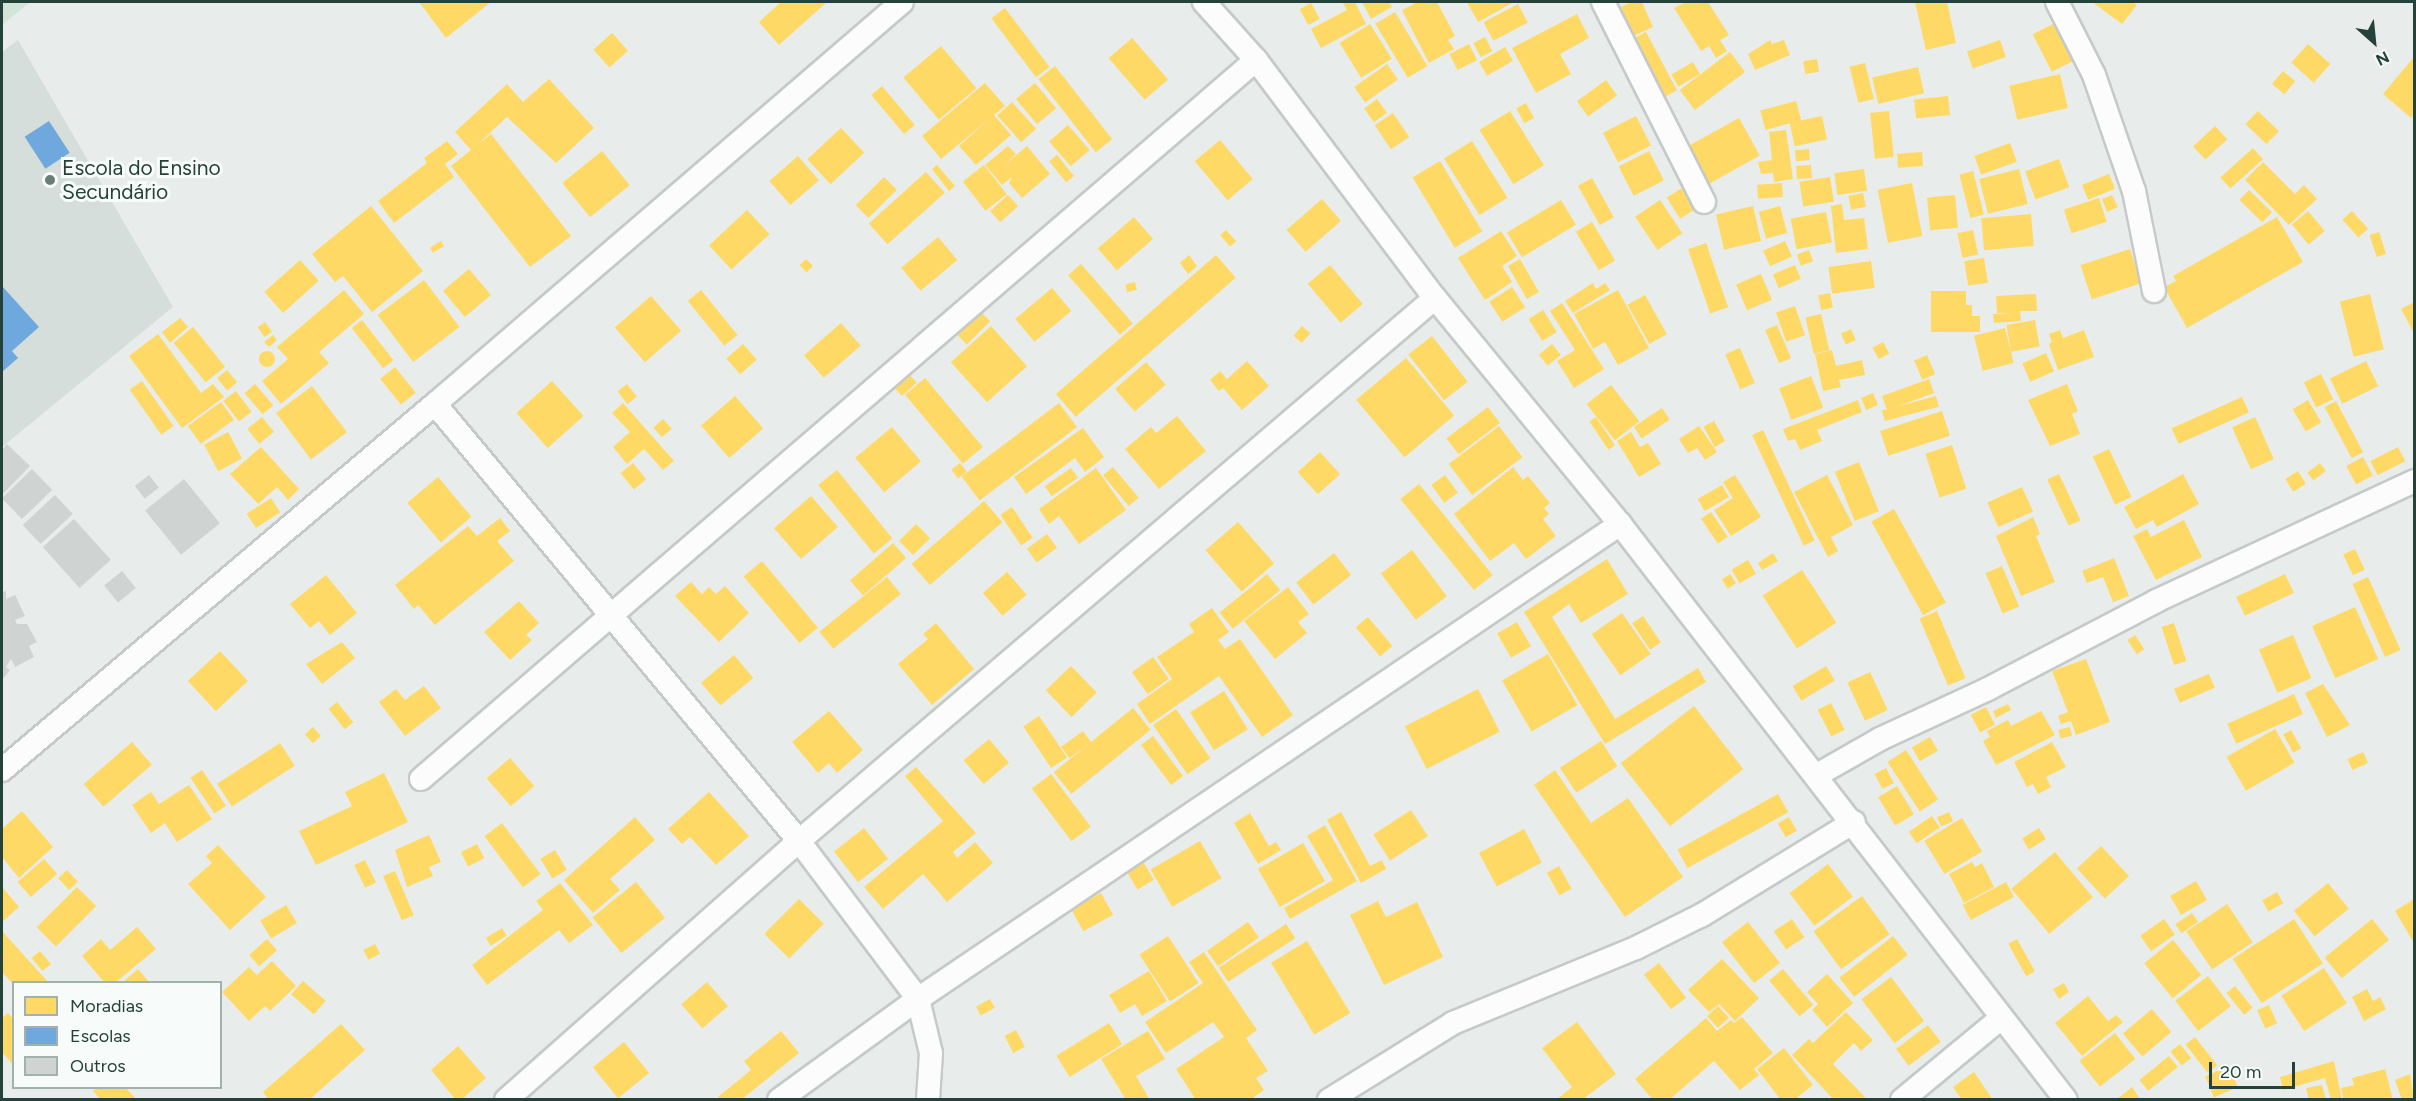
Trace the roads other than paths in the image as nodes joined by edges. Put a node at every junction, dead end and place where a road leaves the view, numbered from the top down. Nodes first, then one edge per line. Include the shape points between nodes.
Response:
1 (902, 2) edge
2 (1204, 2) edge
3 (1603, 2) edge
4 (2057, 2) edge
5 (1257, 60) junction
6 (1704, 202) dead end
7 (2154, 291) dead end
8 (1435, 298) junction
9 (435, 404) junction
10 (2415, 481) edge
11 (1620, 524) junction
12 (613, 615) junction
13 (2, 770) edge
14 (1817, 775) junction
15 (421, 779) dead end
16 (1854, 822) junction
17 (799, 841) junction
18 (918, 999) junction
19 (2001, 1018) junction
20 (506, 1100) edge
21 (779, 1100) edge
22 (928, 1100) edge
23 (1329, 1100) edge
24 (1902, 1100) edge
25 (2066, 1100) edge

1 - 9 street
2 - 5 street
3 - 6 street
4 - 7 street via 2094,75 2134,191
5 - 8 street
5 - 12 street
8 - 11 street
8 - 17 street
9 - 12 street
9 - 13 street
10 - 14 street via 2156,601
11 - 14 street
11 - 18 street
12 - 15 street
12 - 17 street
14 - 16 street
16 - 19 street
16 - 23 street via 1702,915 1636,948 1453,1023
17 - 18 street
17 - 20 street
18 - 21 street
18 - 22 street via 931,1053
19 - 24 street
19 - 25 street

